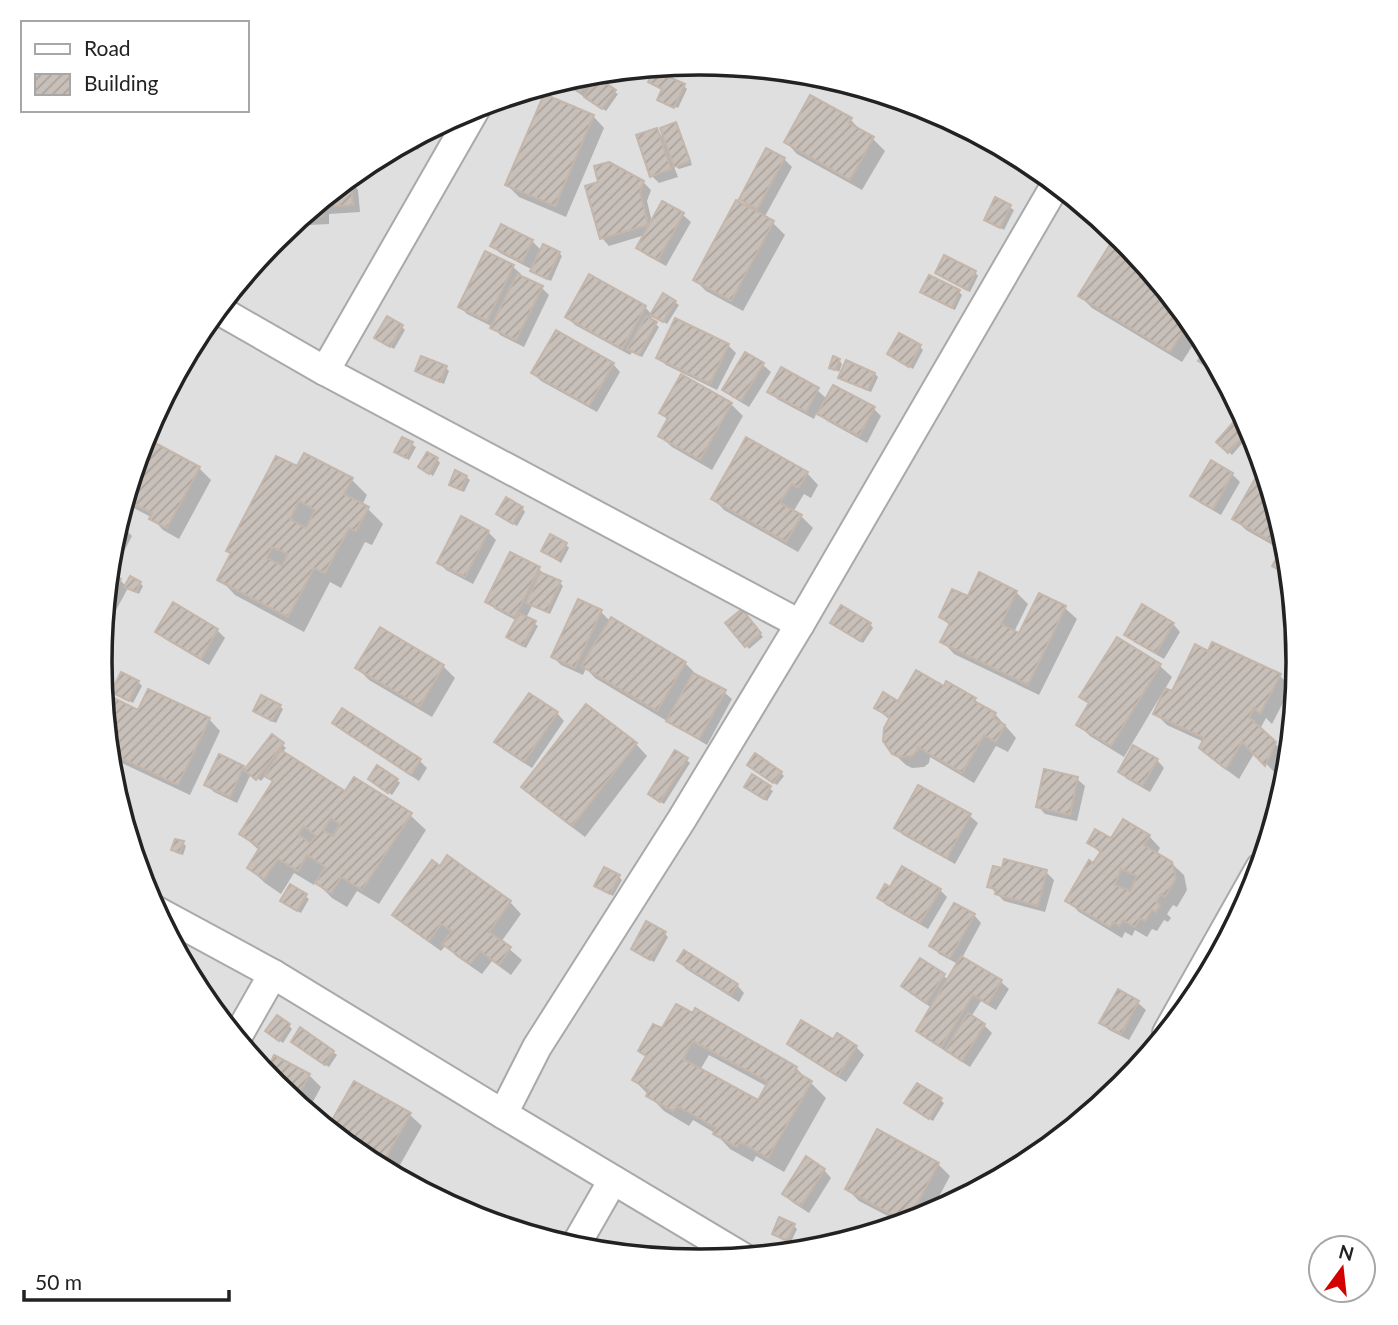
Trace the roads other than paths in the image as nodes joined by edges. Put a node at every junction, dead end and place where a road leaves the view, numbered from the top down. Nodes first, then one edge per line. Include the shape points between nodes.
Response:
1 (467, 123) edge
2 (1051, 193) edge
3 (226, 314) edge
4 (325, 370) junction
5 (800, 624) junction
6 (170, 918) edge
7 (273, 974) junction
8 (241, 1030) edge
9 (503, 1114) junction
10 (612, 1180) junction
11 (580, 1237) edge
12 (728, 1248) edge

1 - 4 street
2 - 5 street
3 - 4 street
4 - 5 street
5 - 9 street via 537,1047
6 - 7 street
7 - 8 street
7 - 9 street
9 - 10 street
10 - 11 street
10 - 12 street

